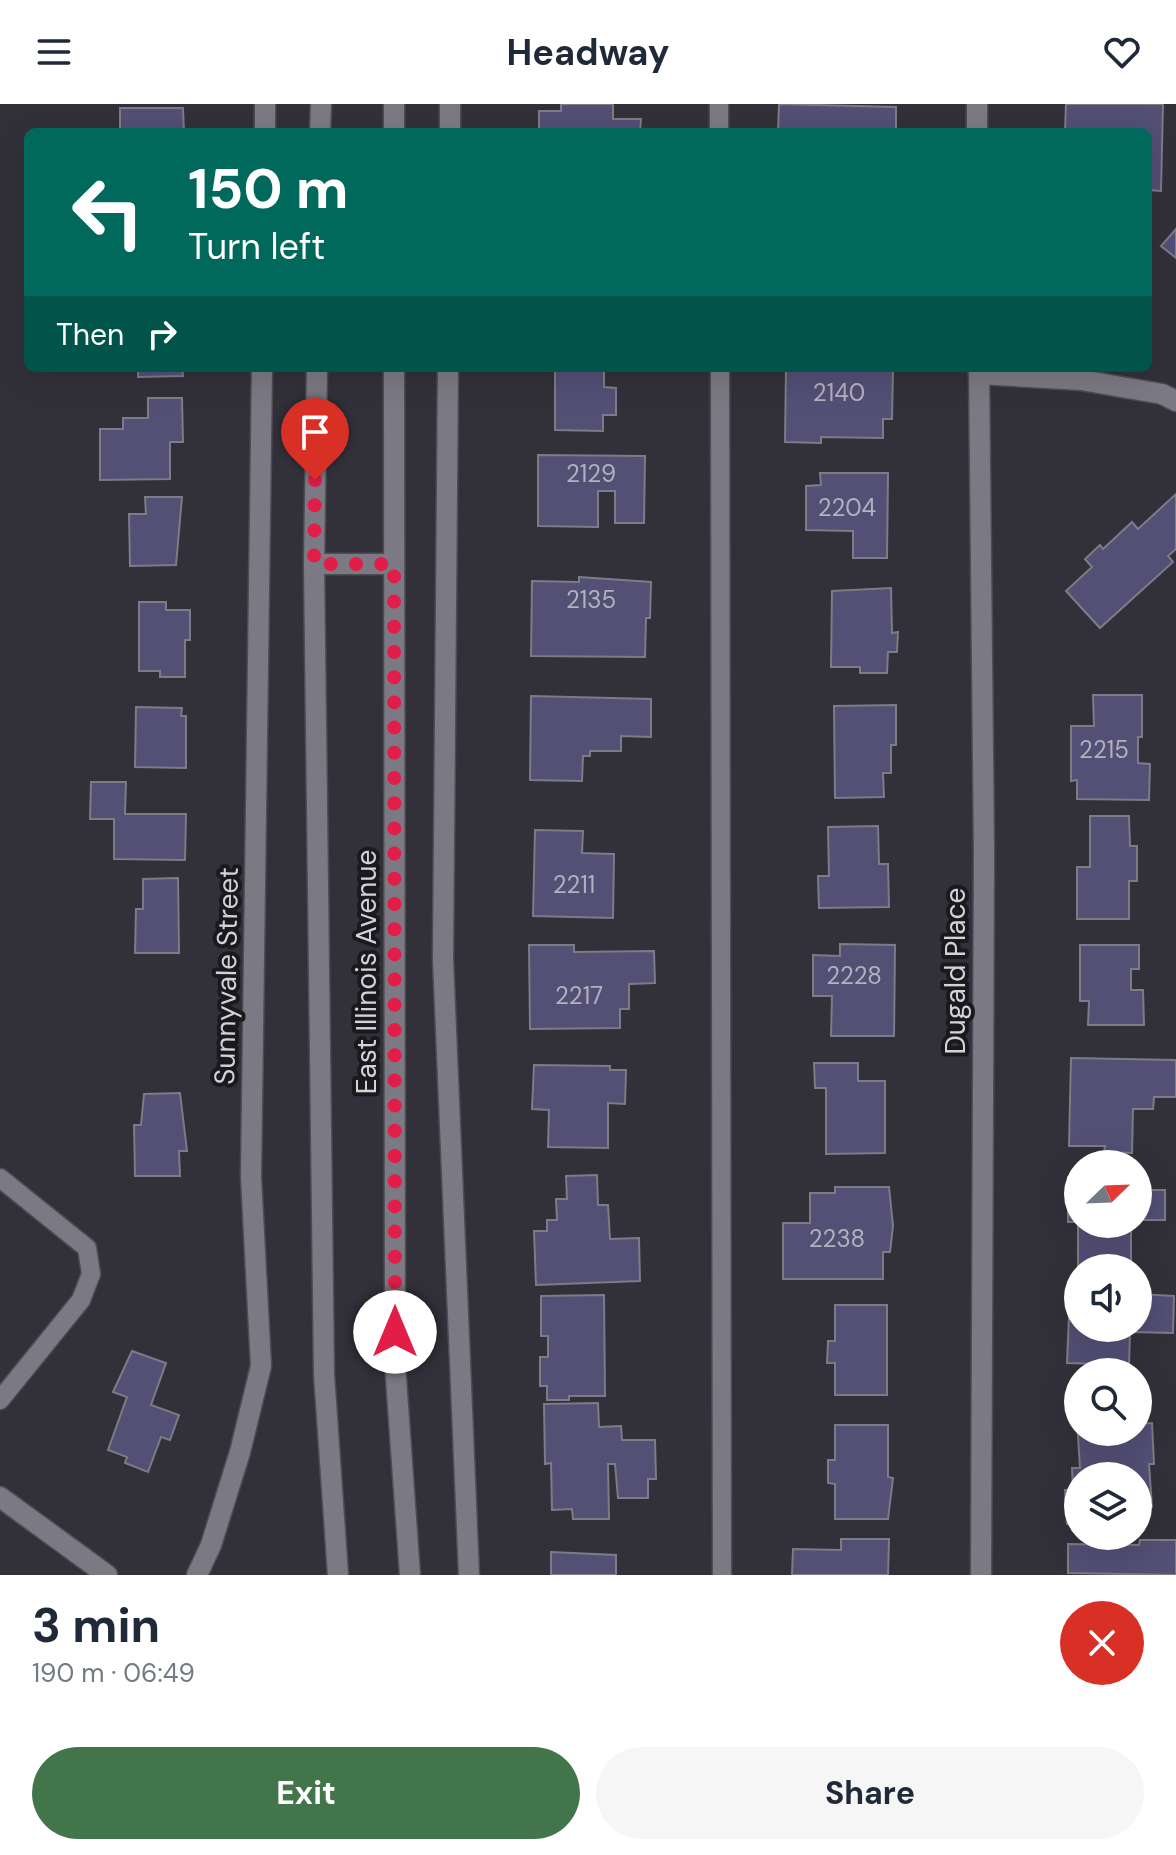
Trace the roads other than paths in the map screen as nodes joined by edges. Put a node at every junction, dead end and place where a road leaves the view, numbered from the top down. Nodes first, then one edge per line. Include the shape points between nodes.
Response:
1 (265, 104) edge
2 (321, 104) edge
3 (394, 104) edge
4 (450, 104) edge
5 (719, 104) edge
6 (977, 104) edge
7 (265, 128) edge
8 (320, 128) edge
9 (394, 128) edge
10 (450, 128) edge
11 (719, 128) edge
12 (977, 128) edge
13 (262, 372) edge
14 (317, 372) edge
15 (394, 372) edge
16 (448, 372) edge
17 (720, 372) edge
18 (979, 372) edge
19 (990, 372) edge
20 (1176, 401) edge
21 (314, 564) junction
22 (394, 564) junction
23 (0, 1178) edge
24 (0, 1400) edge
25 (0, 1497) edge
26 (335, 1569) edge
27 (107, 1575) edge
28 (197, 1575) edge
29 (410, 1575) edge
30 (469, 1575) edge
31 (722, 1575) edge
32 (981, 1575) edge

1 - 7 street
2 - 8 street
3 - 9 street
4 - 10 street
5 - 11 lane
6 - 12 street
13 - 28 street, Sunnyvale Street via 251,1177 261,1366 236,1466
14 - 21 street, East Illinois Avenue
15 - 22 street, East Illinois Avenue
16 - 30 street via 443,959
17 - 31 lane
18 - 32 street, Dugald Place via 984,853
19 - 20 street via 1081,380
21 - 22 street
21 - 26 street, East Illinois Avenue via 324,1374
22 - 29 street, East Illinois Avenue via 395,1364
23 - 24 lane via 87,1248 91,1274 81,1300
25 - 27 street

